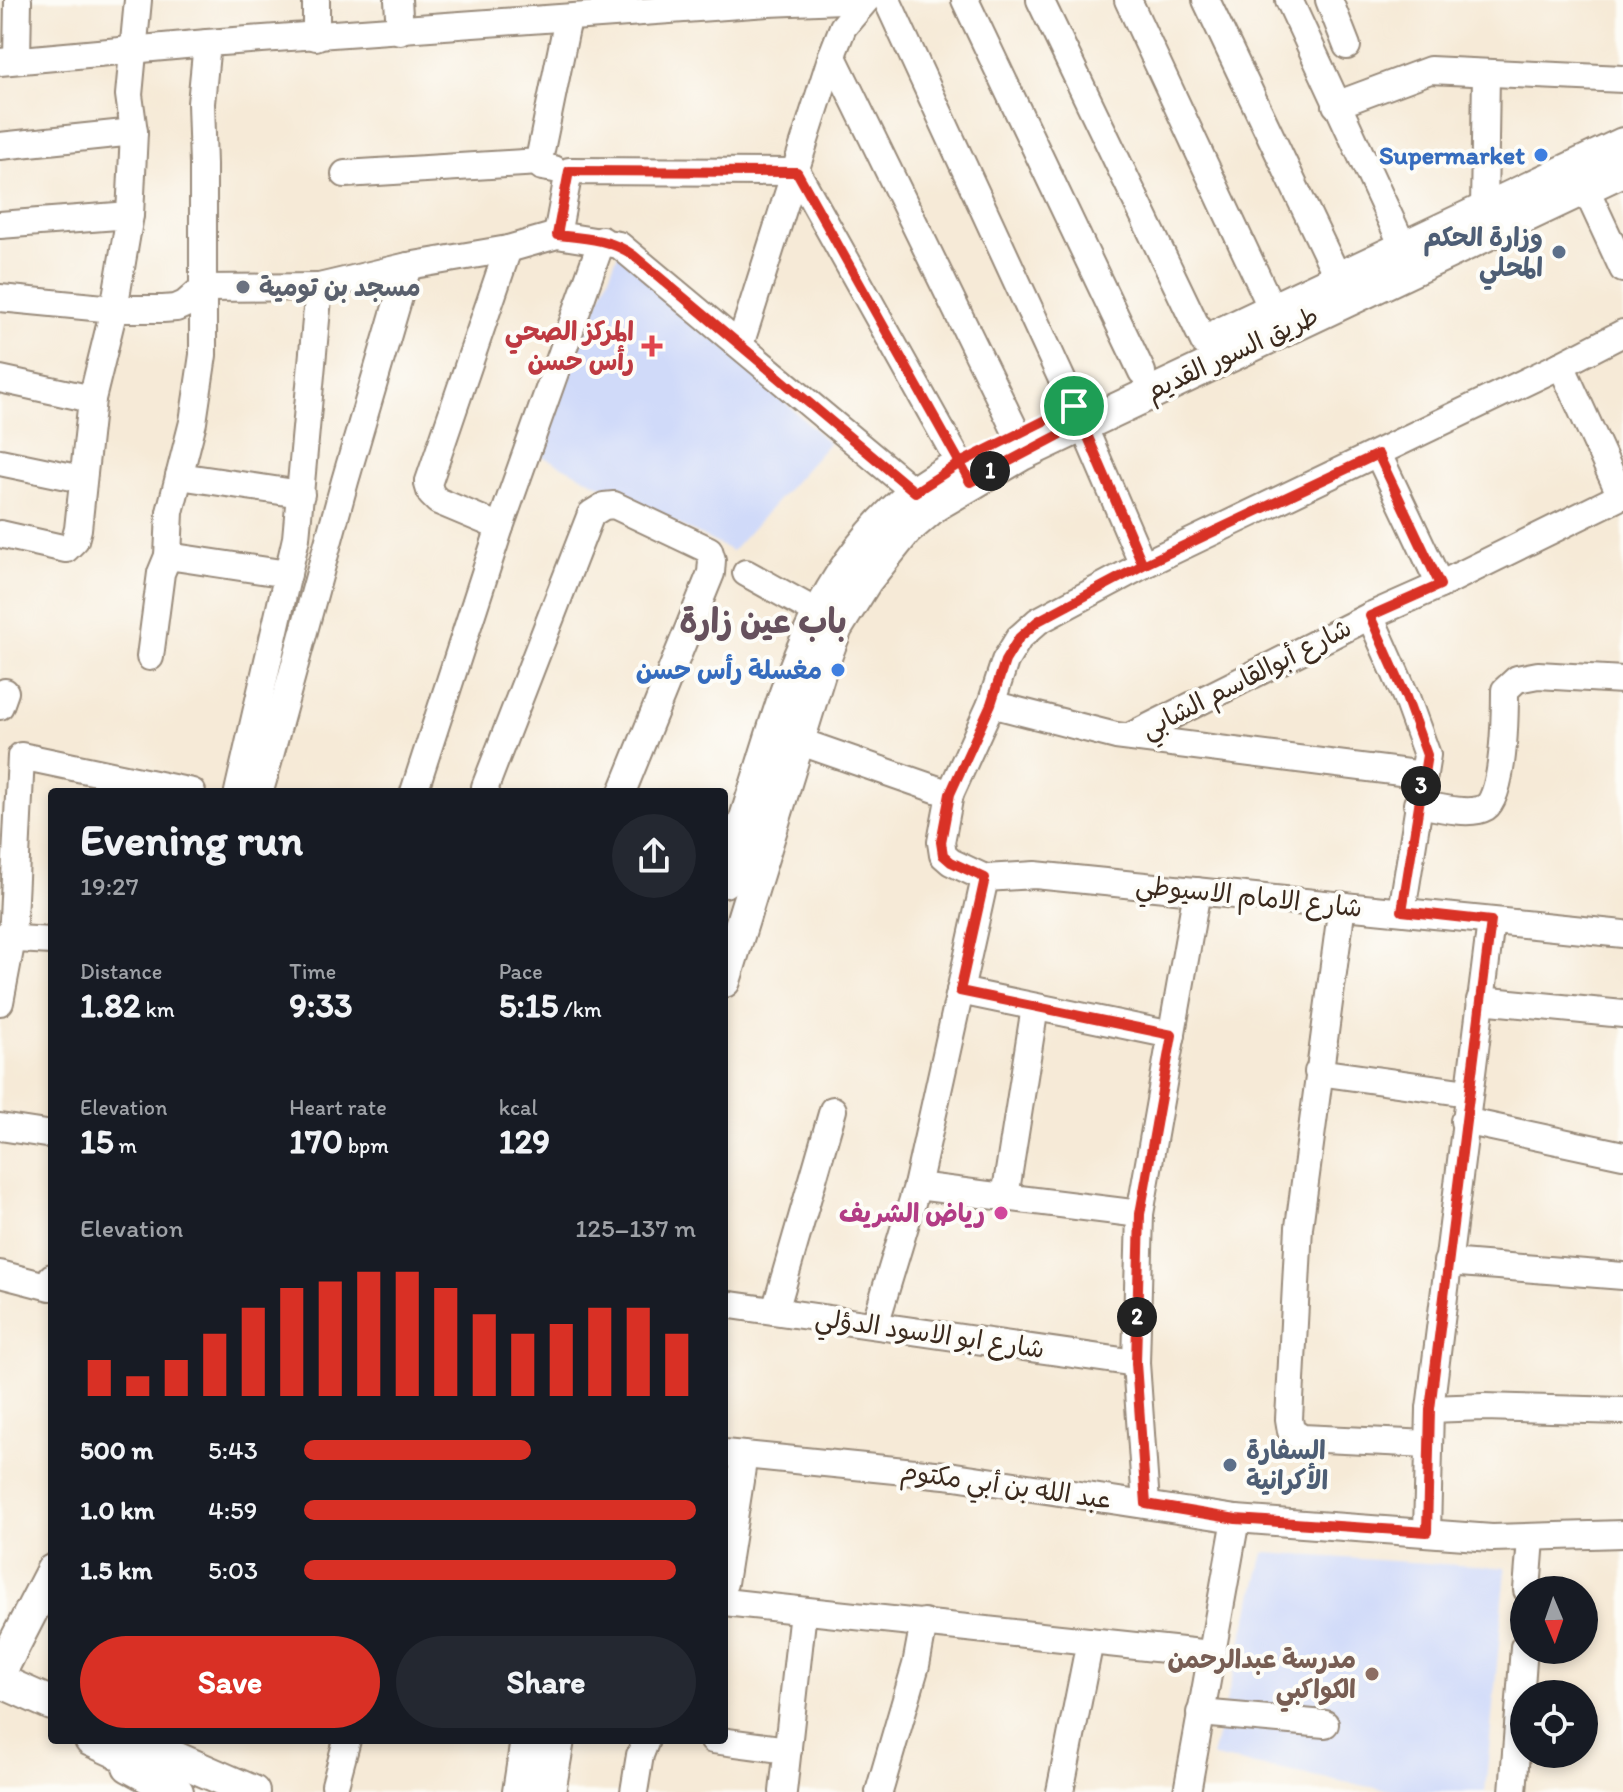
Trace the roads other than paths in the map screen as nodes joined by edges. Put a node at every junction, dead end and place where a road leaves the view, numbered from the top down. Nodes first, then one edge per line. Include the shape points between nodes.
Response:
1 (18, 0) edge
2 (138, 0) edge
3 (316, 0) edge
4 (398, 0) edge
5 (842, 0) edge
6 (866, 0) edge
7 (887, 0) edge
8 (965, 0) edge
9 (1040, 0) edge
10 (1128, 0) edge
11 (1206, 0) edge
12 (1289, 0) edge
13 (1329, 0) edge
14 (650, 6) edge
15 (498, 12) edge
16 (562, 12) edge
17 (400, 31) junction
18 (316, 37) junction
19 (207, 43) junction
20 (1347, 46) dead end
21 (132, 52) junction
22 (832, 55) junction
23 (8, 61) edge
24 (1486, 73) junction
25 (1623, 79) edge
26 (1336, 105) junction
27 (134, 132) junction
28 (1623, 144) edge
29 (0, 146) edge
30 (540, 162) junction
31 (1623, 170) edge
32 (569, 171) junction
33 (797, 172) junction
34 (345, 174) dead end
35 (1585, 187) junction
36 (1484, 209) junction
37 (130, 215) junction
38 (0, 225) edge
39 (557, 235) junction
40 (602, 240) junction
41 (1403, 246) junction
42 (508, 249) junction
43 (408, 266) junction
44 (1623, 269) edge
45 (1338, 278) junction
46 (319, 287) junction
47 (203, 288) junction
48 (0, 298) edge
49 (114, 309) junction
50 (1272, 309) junction
51 (1623, 333) edge
52 (1204, 342) junction
53 (740, 345) junction
54 (1561, 365) junction
55 (1142, 372) junction
56 (0, 379) edge
57 (92, 399) junction
58 (1078, 415) junction
59 (1017, 434) junction
60 (1378, 454) junction
61 (0, 462) edge
62 (965, 473) junction
63 (179, 476) junction
64 (82, 479) junction
65 (915, 492) junction
66 (301, 494) junction
67 (1622, 501) edge
68 (898, 523) junction
69 (500, 527) junction
70 (0, 534) edge
71 (168, 556) junction
72 (1143, 565) junction
73 (746, 573) dead end
74 (288, 574) junction
75 (1440, 585) junction
76 (818, 613) junction
77 (1370, 616) junction
78 (150, 657) dead end
79 (1623, 680) edge
80 (991, 704) junction
81 (1129, 737) junction
82 (798, 741) junction
83 (10, 754) edge
84 (1424, 775) junction
85 (173, 788) edge
86 (239, 788) edge
87 (259, 788) edge
88 (423, 788) edge
89 (485, 788) edge
90 (624, 788) edge
91 (950, 794) junction
92 (1417, 804) junction
93 (728, 866) edge
94 (985, 878) junction
95 (1197, 891) junction
96 (1342, 905) junction
97 (1402, 911) junction
98 (1491, 921) junction
99 (1623, 934) edge
100 (6, 938) edge
101 (48, 941) edge
102 (728, 968) edge
103 (960, 991) junction
104 (1480, 1000) junction
105 (0, 1002) edge
106 (1035, 1007) junction
107 (1623, 1014) edge
108 (1172, 1035) junction
109 (1318, 1072) junction
110 (1468, 1093) junction
111 (833, 1110) dead end
112 (1464, 1121) junction
113 (0, 1127) edge
114 (48, 1134) edge
115 (1623, 1155) edge
116 (917, 1186) junction
117 (1005, 1197) junction
118 (1140, 1214) junction
119 (1447, 1262) junction
120 (0, 1274) edge
121 (1623, 1276) edge
122 (48, 1286) edge
123 (728, 1305) edge
124 (775, 1311) junction
125 (875, 1325) junction
126 (1136, 1363) junction
127 (1430, 1409) junction
128 (1623, 1411) edge
129 (1429, 1444) junction
130 (734, 1454) edge
131 (1146, 1504) junction
132 (1236, 1519) junction
133 (728, 1531) edge
134 (1427, 1532) junction
135 (1623, 1534) edge
136 (1531, 1539) junction
137 (1528, 1576) edge
138 (46, 1584) edge
139 (728, 1602) edge
140 (803, 1611) junction
141 (924, 1622) junction
142 (0, 1623) edge
143 (1090, 1641) junction
144 (1211, 1654) junction
145 (1523, 1664) edge
146 (0, 1672) edge
147 (0, 1681) edge
148 (0, 1701) edge
149 (48, 1702) edge
150 (1200, 1713) junction
151 (48, 1721) edge
152 (1325, 1724) dead end
153 (728, 1742) edge
154 (95, 1744) edge
155 (97, 1744) edge
156 (143, 1744) edge
157 (346, 1744) edge
158 (526, 1744) edge
159 (557, 1744) edge
160 (644, 1744) edge
161 (788, 1750) junction
162 (335, 1785) dead end
163 (177, 1792) edge
164 (204, 1792) edge
165 (253, 1792) edge
166 (519, 1792) edge
167 (549, 1792) edge
168 (634, 1792) edge
169 (783, 1792) edge
170 (879, 1792) edge
171 (1060, 1792) edge
172 (1187, 1792) edge
173 (1513, 1792) edge

1 - 23 street
2 - 21 street
3 - 18 street
4 - 17 street
5 - 14 street
6 - 22 street via 843,27
7 - 58 street
8 - 55 street
9 - 52 street
10 - 50 street
11 - 45 street
12 - 26 street
13 - 20 street
14 - 16 street
15 - 16 street
15 - 17 street
16 - 30 street
17 - 18 street
18 - 19 street
19 - 21 street
19 - 47 street via 201,103
21 - 23 street
21 - 27 street via 129,95
22 - 33 street
22 - 59 street
24 - 25 street
24 - 26 street via 1430,70
24 - 36 street
26 - 41 street
27 - 29 street
27 - 37 street
28 - 36 main road, طريق السور القديم
30 - 32 street via 542,167
30 - 34 street
31 - 35 main road, طريق السور القديم
32 - 33 street
32 - 39 street
33 - 53 street
33 - 62 street
35 - 44 street
35 - 58 main road, طريق السور القديم
36 - 41 main road, طريق السور القديم
37 - 38 street
37 - 49 street
39 - 40 street
39 - 42 street
40 - 53 street via 633,255
40 - 69 street
41 - 45 main road, طريق السور القديم
42 - 43 street
42 - 69 street via 428,484 438,501
43 - 46 street
43 - 87 street
45 - 50 main road, طريق السور القديم
46 - 47 street
46 - 66 street
47 - 49 street via 176,308
47 - 63 street via 203,355
48 - 49 street
49 - 57 street
50 - 52 main road, طريق السور القديم
51 - 54 street
52 - 55 main road, طريق السور القديم
53 - 65 street
54 - 60 street
54 - 67 street
55 - 58 main road, طريق السور القديم
56 - 57 street
57 - 64 street
58 - 59 main road, طريق السور القديم
58 - 62 main road, طريق السور القديم
58 - 72 street
59 - 62 main road, طريق السور القديم
60 - 72 street
60 - 75 street
61 - 64 street
62 - 65 main road, طريق السور القديم
62 - 68 main road, طريق السور القديم via 935,505
63 - 66 street
63 - 71 street via 170,512
64 - 70 street via 78,529 66,549
65 - 68 main road, طريق السور القديم
66 - 74 street
67 - 75 street, شارع أبوالقاسم الشابي via 1588,510
68 - 76 main road, طريق السور القديم via 849,562
68 - 82 main road, طريق السور القديم via 836,628
69 - 88 street
71 - 74 street
71 - 78 street
72 - 80 street via 1038,621 1019,638
73 - 76 street
74 - 86 street
75 - 77 street, شارع أبوالقاسم الشابي
76 - 93 main road, طريق السور القديم via 796,661
77 - 81 street, شارع أبوالقاسم الشابي
77 - 84 street via 1421,734 1427,755
79 - 92 street via 1538,675 1517,679 1505,690 1493,799 1484,808 1468,811
80 - 81 street
80 - 91 street
81 - 84 street
82 - 91 street
82 - 102 main road, طريق السور القديم
83 - 85 street
83 - 100 street
84 - 92 street
89 - 90 street via 591,514 614,505 709,550 712,560
91 - 94 street, شارع الامام الاسيوطي via 943,855
92 - 97 street
94 - 95 street, شارع الامام الاسيوطي via 1035,875
94 - 103 street
95 - 96 street, شارع الامام الاسيوطي
95 - 108 street
96 - 97 street, شارع الامام الاسيوطي
96 - 109 street
97 - 98 street, شارع الامام الاسيوطي
98 - 99 street, شارع الامام الاسيوطي
98 - 104 street
100 - 101 street
100 - 105 street
103 - 106 street
103 - 116 street
104 - 107 street
104 - 110 street
106 - 108 street
106 - 117 street
108 - 118 street
109 - 110 street
109 - 129 street via 1299,1227 1291,1431 1302,1438
110 - 112 street
111 - 124 street
112 - 115 street
112 - 119 street
113 - 114 street
116 - 117 street
116 - 125 street
117 - 118 street
118 - 126 street
119 - 121 street
119 - 127 street
120 - 122 street
123 - 124 street, شارع ابو الاسود الدؤلي
124 - 125 street, شارع ابو الاسود الدؤلي
125 - 126 street, شارع ابو الاسود الدؤلي
126 - 131 street
127 - 128 street
127 - 129 street
129 - 134 street
130 - 131 street, عبد الله بن أبي مكتوم via 955,1476
130 - 133 street
131 - 132 street, عبد الله بن أبي مكتوم
132 - 134 street, عبد الله بن أبي مكتوم
132 - 144 street
134 - 136 street, عبد الله بن أبي مكتوم
135 - 136 street, عبد الله بن أبي مكتوم
136 - 137 street
138 - 142 main road
138 - 146 main road
139 - 140 street
140 - 141 street
140 - 161 street
141 - 143 street
141 - 170 street
143 - 144 street
143 - 171 street
144 - 150 street
145 - 173 street
147 - 149 main road
148 - 151 main road
150 - 152 street
150 - 172 street
153 - 161 street
154 - 163 main road
155 - 164 main road
156 - 165 main road
157 - 162 street
158 - 166 main road
159 - 167 main road
160 - 168 street
161 - 169 street

